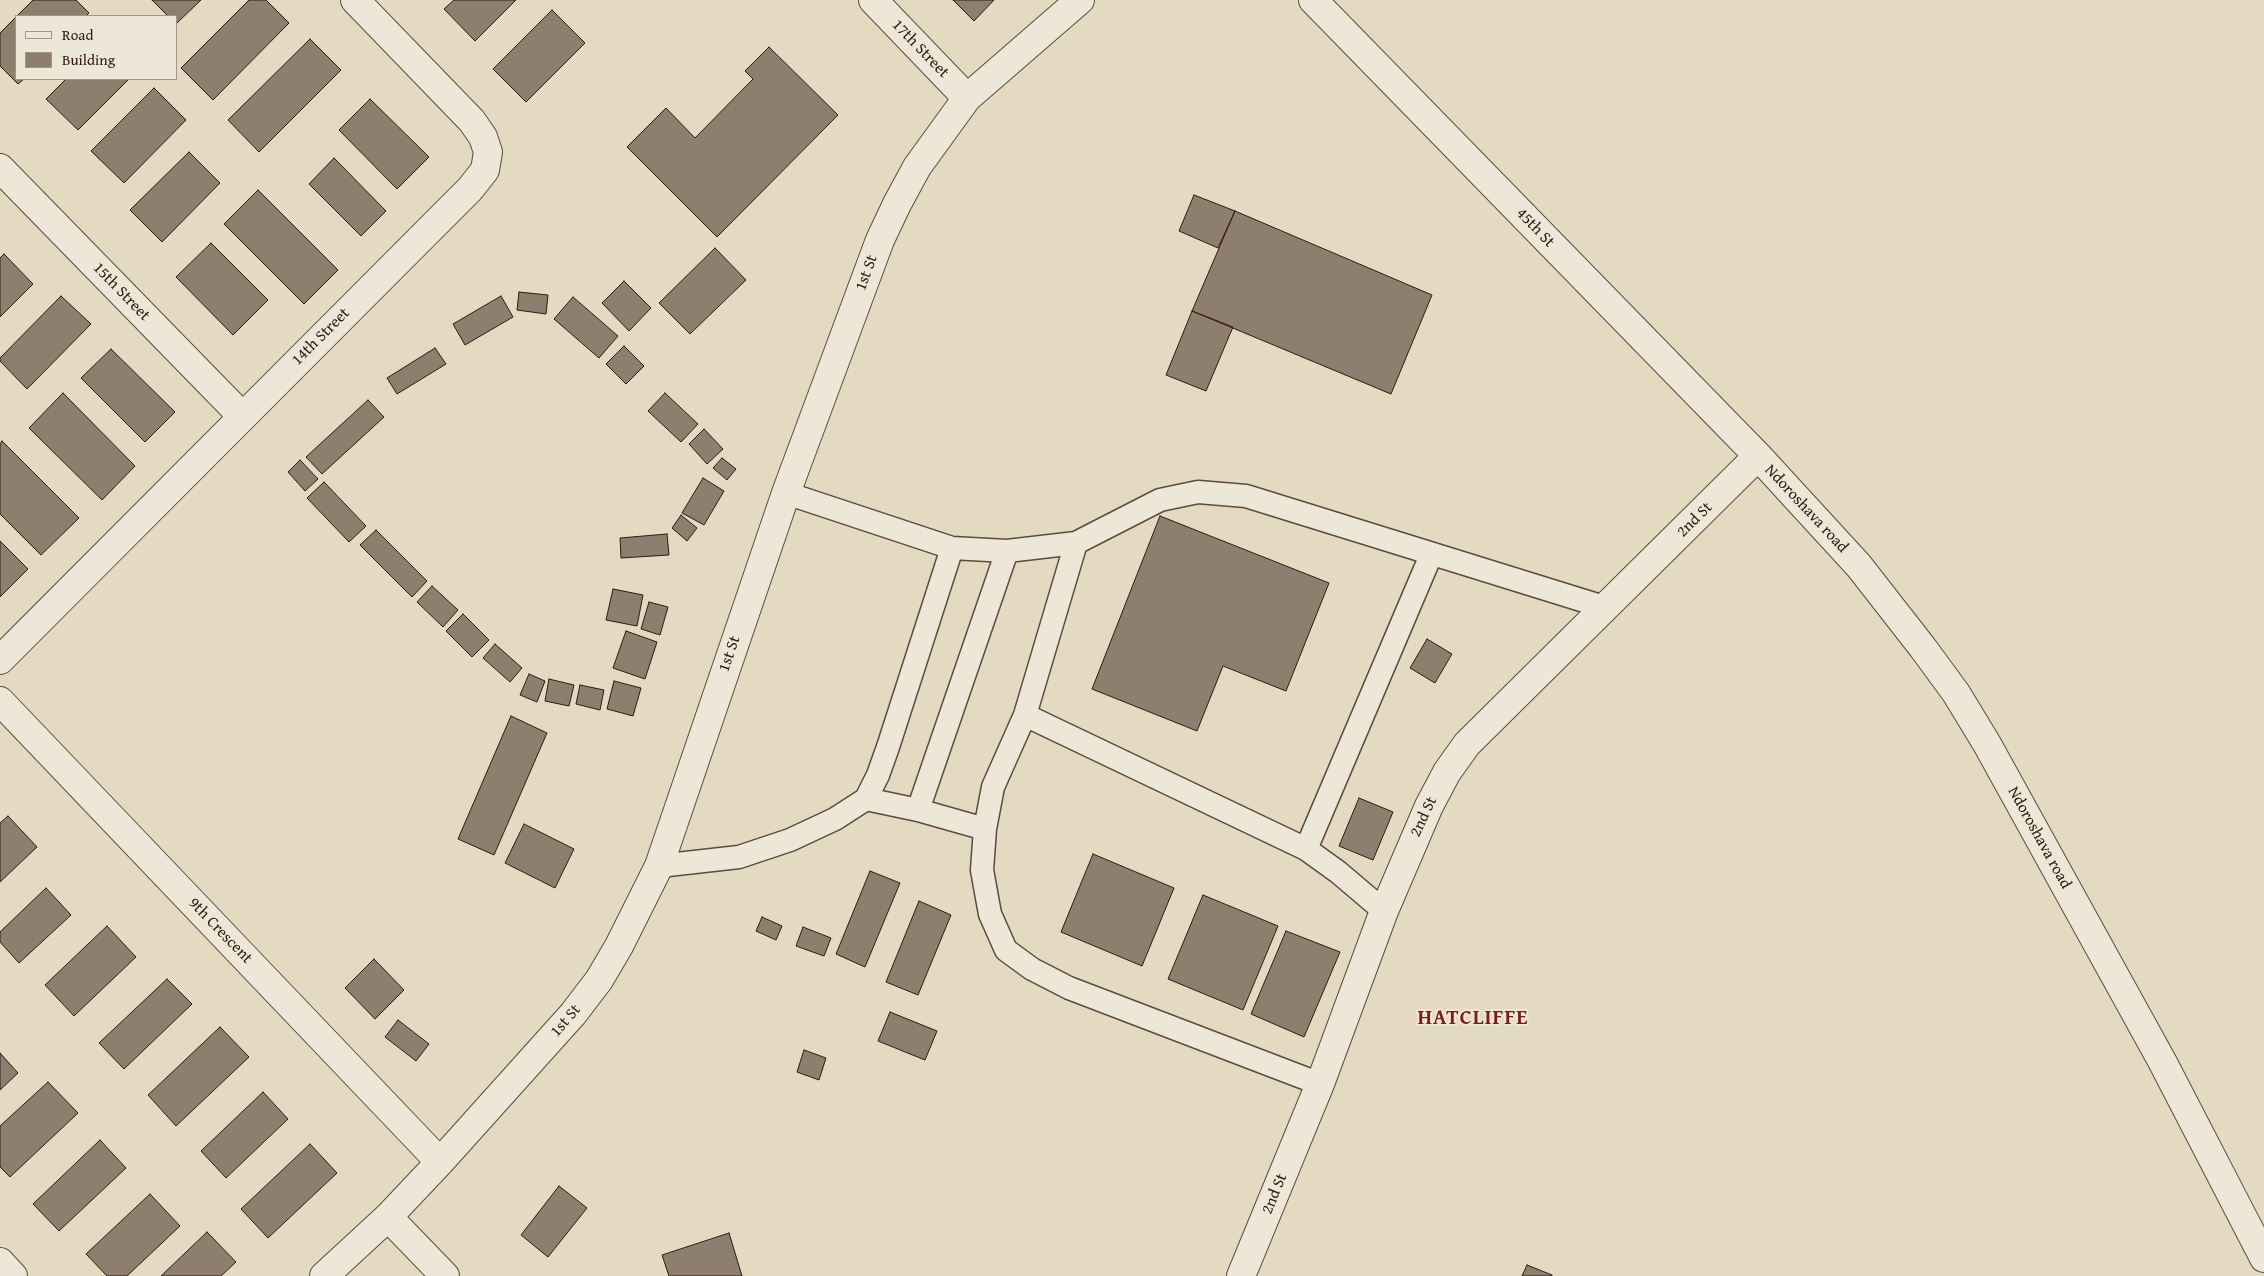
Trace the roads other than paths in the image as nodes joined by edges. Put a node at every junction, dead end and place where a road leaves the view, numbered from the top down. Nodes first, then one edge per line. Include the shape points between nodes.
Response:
1 (355, 0) edge
2 (873, 0) edge
3 (1080, 0) edge
4 (1313, 0) edge
5 (967, 98) junction
6 (0, 168) edge
7 (242, 416) junction
8 (1758, 456) junction
9 (786, 493) junction
10 (1076, 543) junction
11 (952, 548) junction
12 (1007, 551) junction
13 (1431, 554) junction
14 (1606, 608) junction
15 (0, 660) edge
16 (0, 701) edge
17 (1025, 715) junction
18 (866, 799) junction
19 (918, 810) junction
20 (985, 829) junction
21 (1306, 850) junction
22 (659, 866) junction
23 (1384, 911) junction
24 (1320, 1084) junction
25 (440, 1162) junction
26 (388, 1217) junction
27 (2264, 1258) edge
28 (0, 1262) edge
29 (13, 1276) edge
30 (324, 1276) edge
31 (445, 1276) edge
32 (1241, 1276) edge

1 - 7 street, 14th Street via 472,121 488,152 485,170 470,189
2 - 5 street, 17th Street
3 - 5 street, 1st St
4 - 8 street, 45th St
5 - 9 street, 1st St via 917,166 880,240
6 - 7 street, 15th Street
7 - 15 street, 14th Street
8 - 14 street, 2nd St
8 - 27 street, Ndoroshava road via 1859,566 1956,694 2162,1062
9 - 11 lane
9 - 22 street, 1st St
10 - 12 lane
10 - 13 lane via 1160,500 1198,492 1246,496
10 - 17 lane
11 - 12 lane
11 - 18 lane via 886,754
12 - 19 lane
13 - 14 lane
13 - 21 lane
14 - 23 street, 2nd St via 1467,744 1446,772
16 - 25 street, 9th Crescent
17 - 20 lane via 993,787
17 - 21 lane
18 - 19 lane
18 - 22 lane via 835,819 773,846 740,856
19 - 20 lane
20 - 24 lane via 982,870 990,914 1006,950 1032,969 1069,988
21 - 23 lane
22 - 25 street, 1st St via 599,980
23 - 24 street, 2nd St
24 - 32 street, 2nd St
25 - 26 street, 1st St
26 - 30 street, 1st St
26 - 31 street
28 - 29 street

